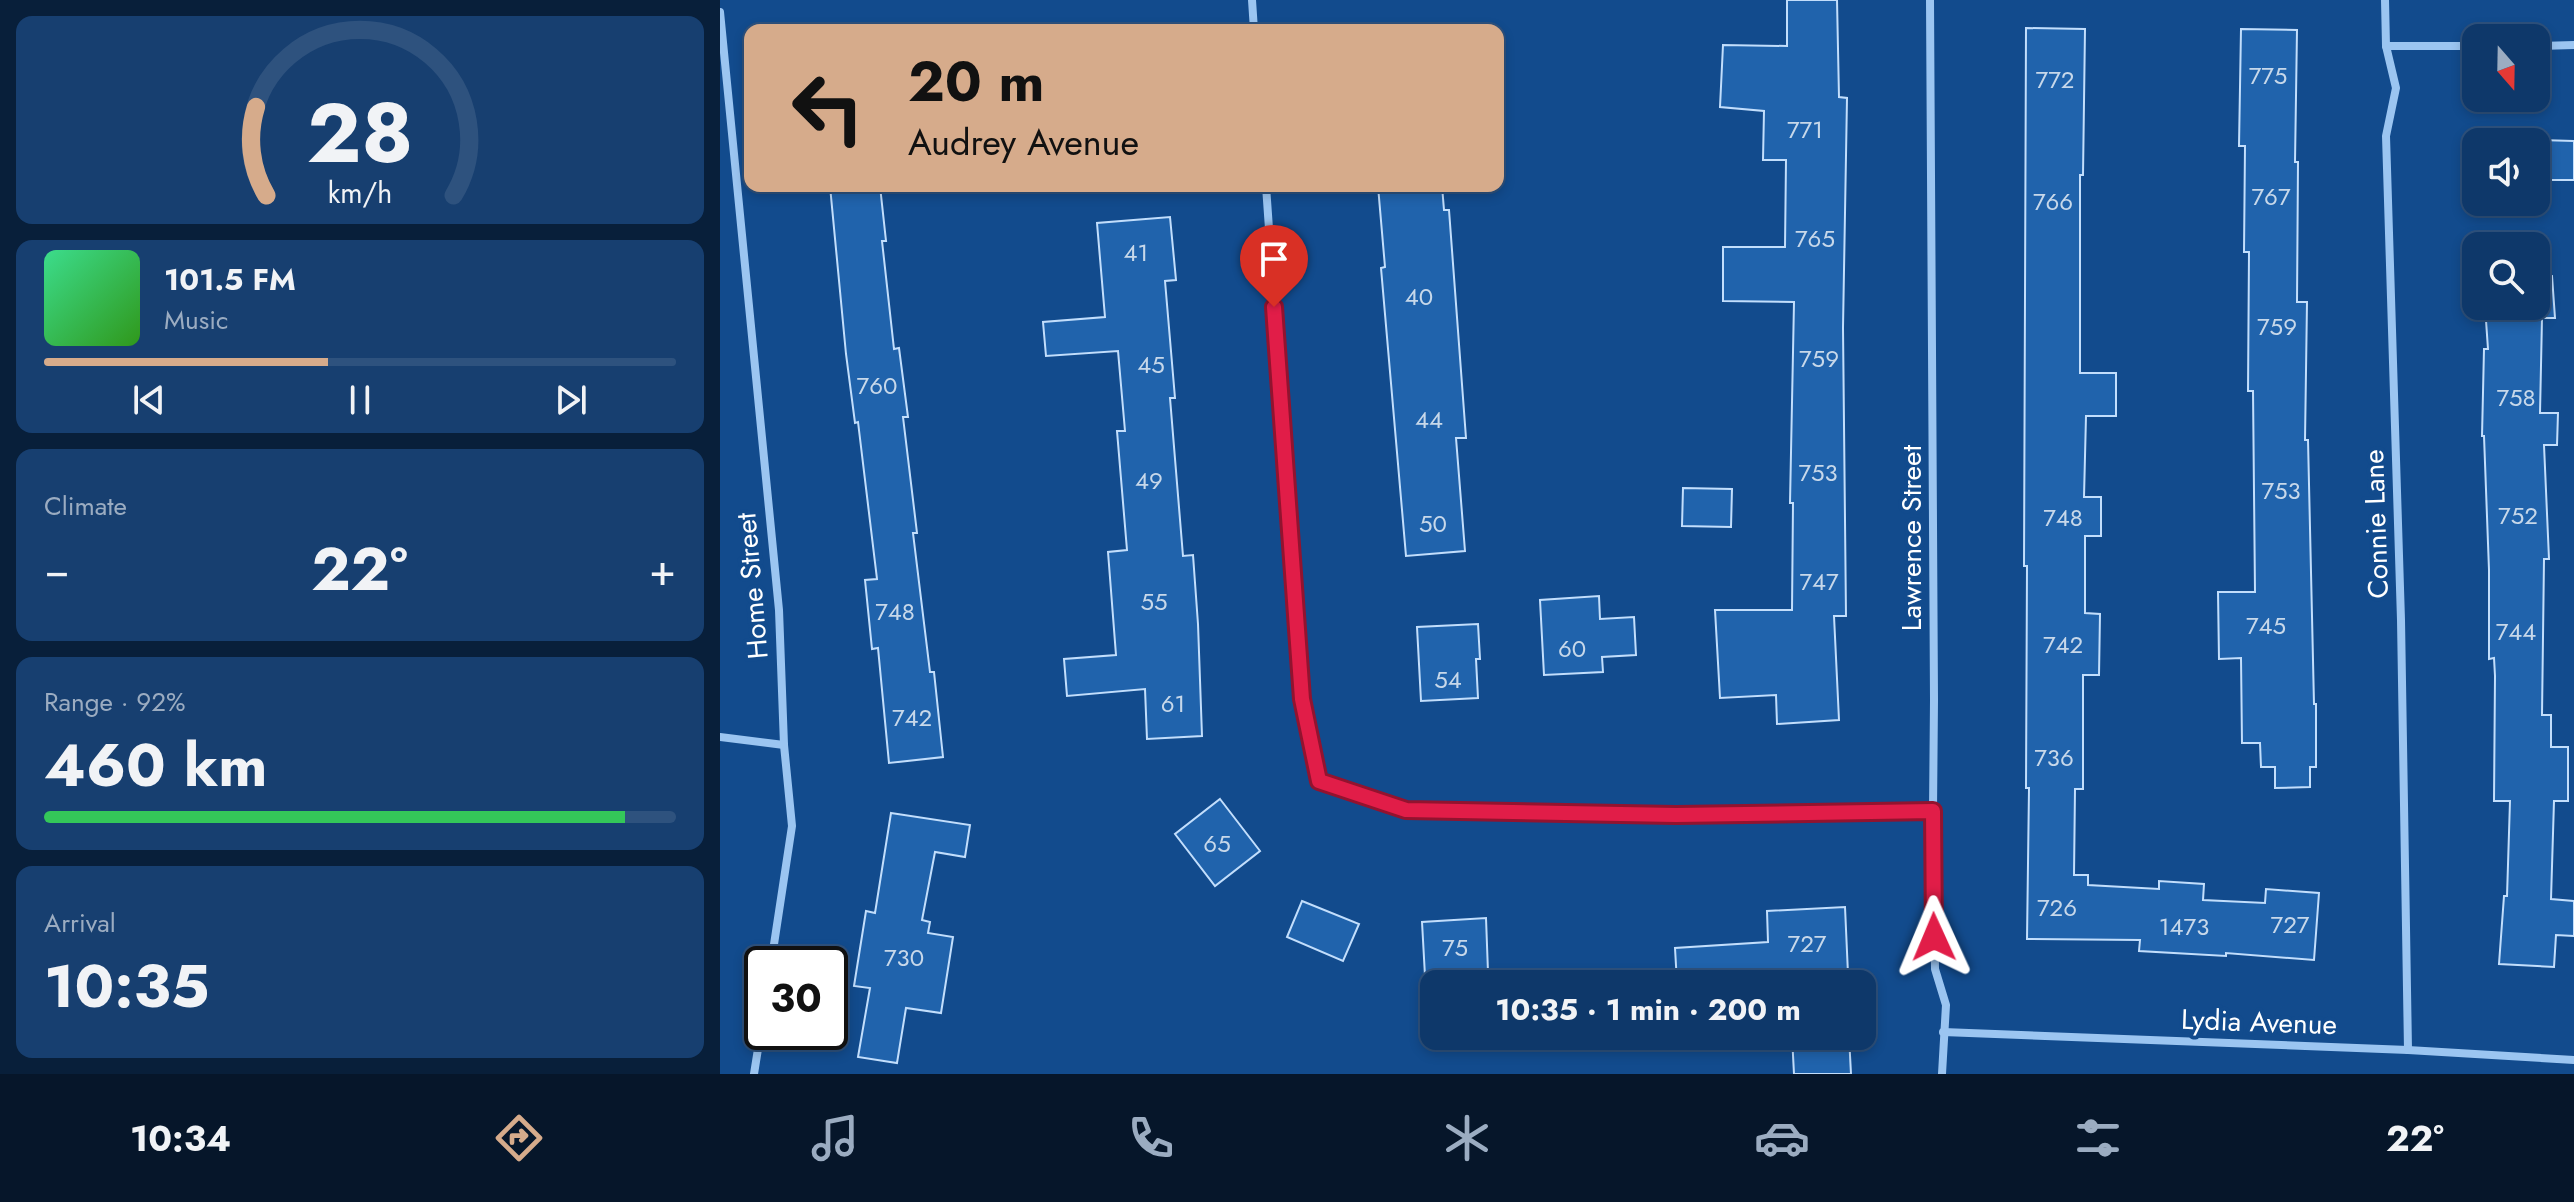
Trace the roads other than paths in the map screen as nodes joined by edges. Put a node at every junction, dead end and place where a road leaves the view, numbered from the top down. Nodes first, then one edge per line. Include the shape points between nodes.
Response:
1 (1252, 0) edge
2 (1930, 0) edge
3 (2385, 0) edge
4 (720, 12) edge
5 (1254, 24) edge
6 (2574, 45) edge
7 (2386, 46) junction
8 (2462, 46) edge
9 (2550, 46) edge
10 (1266, 192) edge
11 (720, 737) edge
12 (784, 745) junction
13 (1933, 811) junction
14 (774, 946) edge
15 (1943, 1032) junction
16 (758, 1050) edge
17 (2408, 1050) junction
18 (2574, 1060) edge
19 (754, 1074) edge
20 (1942, 1074) edge

1 - 5 street
2 - 13 street, Lawrence Street
3 - 7 street, Connie Lane
4 - 12 street, Home Street via 779,610
6 - 9 street
7 - 8 street
7 - 17 street, Connie Lane via 2396,88 2386,136
10 - 13 street via 1302,699 1319,781 1406,810 1676,815
11 - 12 street
12 - 14 street, Home Street via 792,826
13 - 15 street, Lawrence Street via 1935,969 1946,1005
15 - 17 street, Lydia Avenue
15 - 20 street, Lawrence Street
16 - 19 street
17 - 18 street, Lydia Avenue

